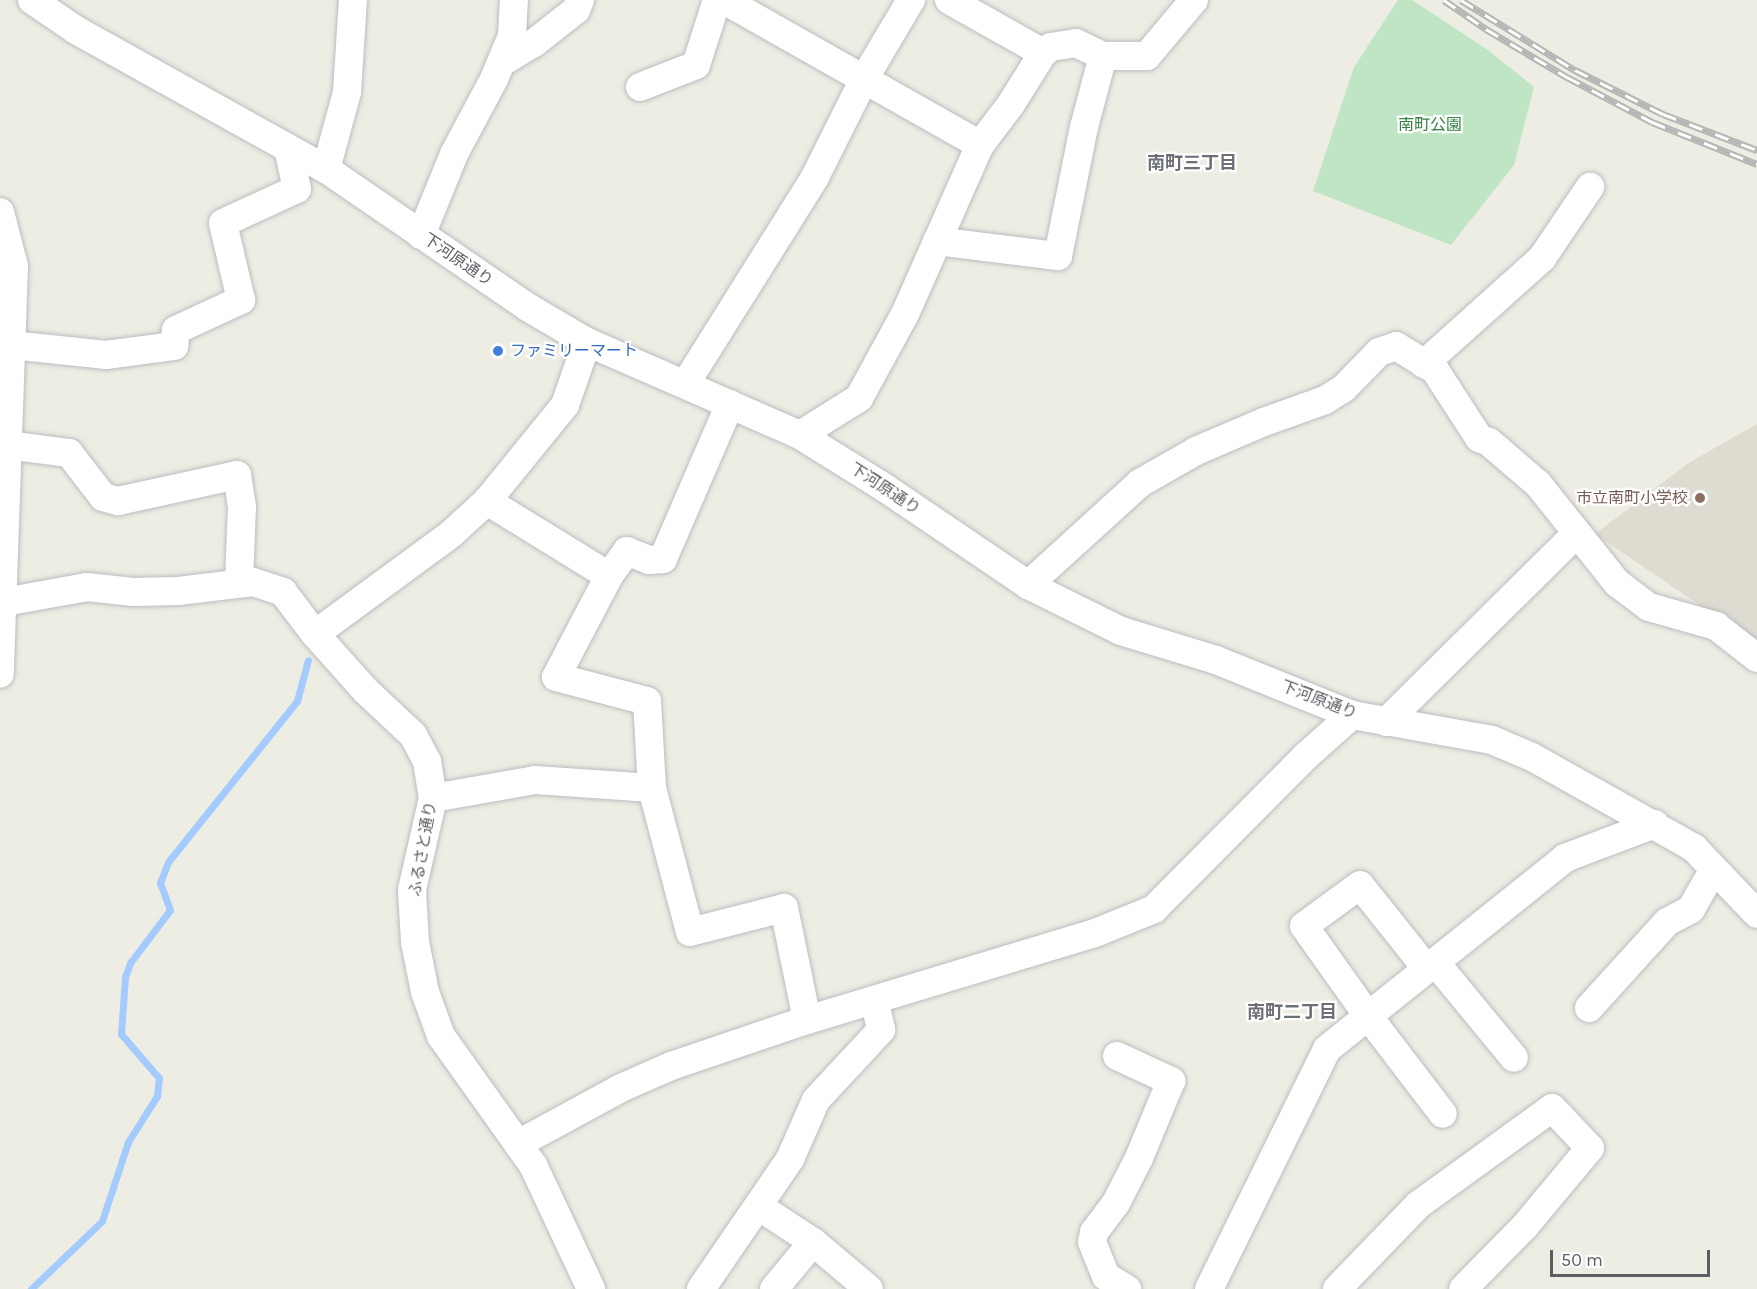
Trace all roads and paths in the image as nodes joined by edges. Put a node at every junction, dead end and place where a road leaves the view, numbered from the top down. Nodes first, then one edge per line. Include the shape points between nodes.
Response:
1 (32, 0) edge
2 (353, 0) edge
3 (514, 0) edge
4 (579, 0) edge
5 (717, 0) edge
6 (724, 0) edge
7 (911, 0) edge
8 (949, 0) edge
9 (1194, 0) edge
10 (1043, 53) junction
11 (1103, 56) junction
12 (502, 62) junction
13 (864, 80) junction
14 (640, 87) dead end
15 (980, 145) junction
16 (288, 148) junction
17 (326, 169) junction
18 (1590, 187) dead end
19 (0, 212) edge
20 (421, 234) junction
21 (937, 241) junction
22 (587, 342) junction
23 (11, 345) junction
24 (1424, 364) junction
25 (686, 383) junction
26 (730, 404) junction
27 (800, 435) junction
28 (7, 445) junction
29 (487, 501) junction
30 (1576, 534) junction
31 (609, 576) junction
32 (239, 584) junction
33 (1028, 585) junction
34 (4, 602) junction
35 (315, 634) junction
36 (1757, 658) edge
37 (0, 674) edge
38 (1352, 715) junction
39 (1386, 722) junction
40 (652, 788) junction
41 (433, 798) junction
42 (1655, 824) junction
43 (1714, 869) junction
44 (1757, 914) edge
45 (1431, 965) junction
46 (875, 1001) junction
47 (1589, 1008) dead end
48 (1368, 1016) junction
49 (807, 1020) junction
50 (1117, 1056) dead end
51 (1514, 1058) dead end
52 (1443, 1114) dead end
53 (518, 1144) junction
54 (758, 1206) junction
55 (813, 1242) junction
56 (591, 1289) edge
57 (701, 1289) edge
58 (774, 1289) edge
59 (869, 1289) edge
60 (1127, 1289) edge
61 (1209, 1289) edge
62 (1337, 1289) edge
63 (1463, 1289) edge

1 - 16 street, 下河原通り via 76,30
2 - 17 street via 347,92
3 - 12 street via 512,36
4 - 12 street via 576,10 534,44
5 - 14 street via 696,65
6 - 13 street
7 - 13 street
8 - 10 street
9 - 11 street via 1147,56
10 - 11 street via 1051,47 1076,43
10 - 15 street
11 - 21 street via 1058,256
12 - 20 street via 454,154
13 - 15 street
13 - 25 street via 815,177
15 - 21 street
16 - 17 street, 下河原通り
16 - 23 street via 297,189 223,223 241,300 176,330 174,346 106,355
17 - 20 street, 下河原通り
18 - 24 street via 1542,258
19 - 23 street via 14,266
20 - 22 street, 下河原通り via 529,308
21 - 27 street via 905,314 859,398
22 - 25 street, 下河原通り
22 - 29 street via 565,405
23 - 28 street
24 - 30 street via 1435,370 1479,438 1538,484
24 - 33 street via 1396,346 1379,352 1344,388 1325,400 1264,422 1140,483
25 - 26 street, 下河原通り
26 - 27 street, 下河原通り
26 - 31 street via 663,559 649,560 627,551
27 - 33 street, 下河原通り
28 - 32 street via 69,453 103,497 118,501 237,476 242,507
28 - 34 street
29 - 31 street
29 - 35 street via 451,534
30 - 36 street via 1617,583 1649,607 1716,626
30 - 39 street
31 - 40 street via 556,677 648,701
32 - 34 street, ふるさと通り via 178,591 87,587
32 - 35 street, ふるさと通り via 254,582 283,592
33 - 38 street, 下河原通り via 1121,632 1216,660
34 - 37 street
35 - 41 street, ふるさと通り via 366,691 413,735 427,760
38 - 39 street, 下河原通り
38 - 46 street via 1154,909 1095,933
39 - 42 street, 下河原通り via 1492,740 1532,757
40 - 41 street via 535,780
40 - 49 street via 690,932 784,908
41 - 53 street, ふるさと通り via 412,890 415,942 425,992 441,1036
42 - 43 street, 下河原通り via 1694,848
42 - 45 street via 1565,858
43 - 44 street, 下河原通り
43 - 47 street via 1691,909 1667,922
45 - 48 street
45 - 48 street via 1360,885 1304,926
45 - 51 street
46 - 49 street
46 - 54 street via 881,1030 816,1100 789,1159
48 - 52 street
48 - 61 street via 1327,1049
49 - 53 street via 671,1066 611,1093
50 - 60 street via 1172,1081 1116,1203 1094,1232 1092,1242 1106,1276
53 - 56 street, ふるさと通り via 533,1165
54 - 55 street
54 - 57 street
55 - 58 street
55 - 59 street
62 - 63 street via 1418,1205 1552,1108 1590,1148 1525,1226

